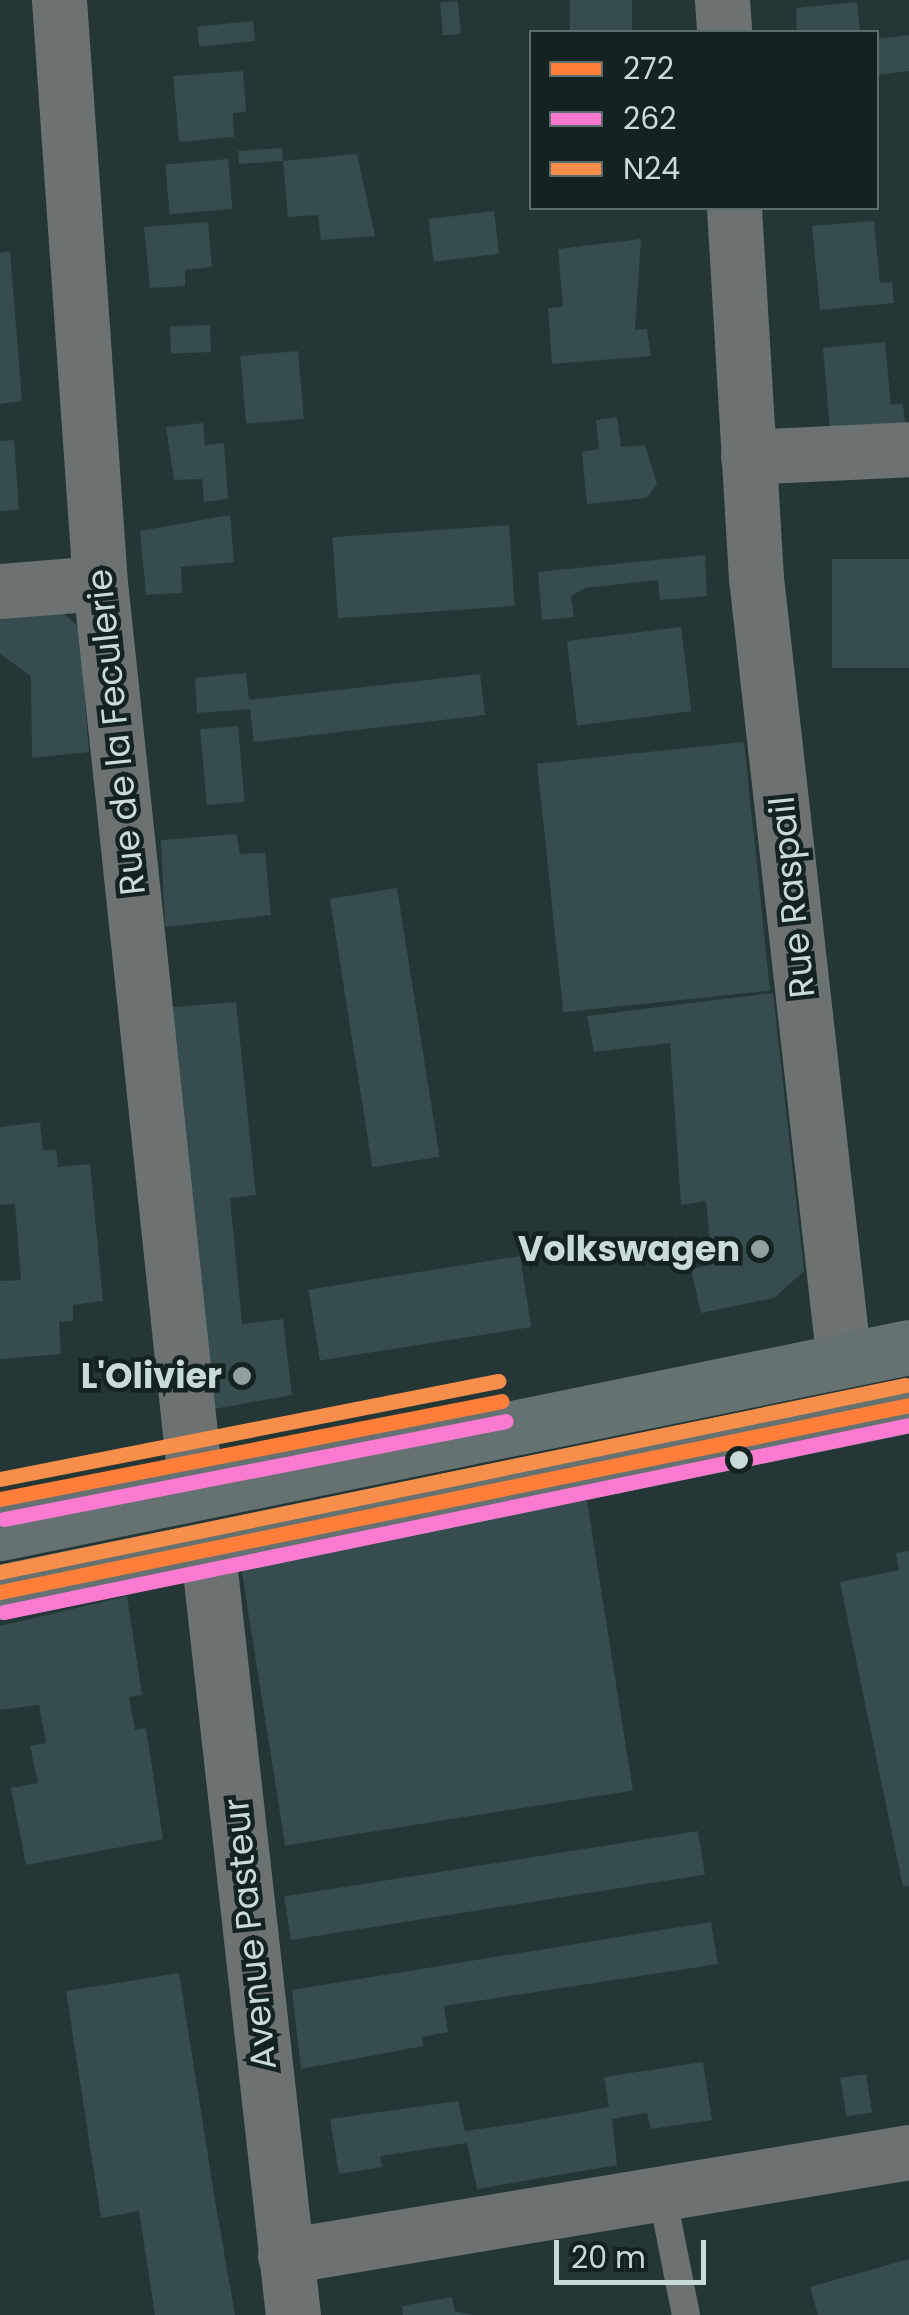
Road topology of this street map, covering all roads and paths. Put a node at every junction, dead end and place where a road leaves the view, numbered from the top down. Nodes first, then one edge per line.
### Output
1 (60, 0) edge
2 (722, 0) edge
3 (724, 30) edge
4 (734, 210) edge
5 (909, 450) edge
6 (766, 456) junction
7 (100, 584) junction
8 (0, 591) edge
9 (909, 1322) edge
10 (841, 1336) junction
11 (909, 1348) edge
12 (909, 1386) edge
13 (909, 1405) edge
14 (193, 1462) junction
15 (0, 1499) edge
16 (0, 1533) edge
17 (208, 1553) junction
18 (0, 1561) edge
19 (0, 1592) edge
20 (909, 2152) edge
21 (662, 2194) junction
22 (285, 2256) junction
23 (292, 2315) edge
24 (686, 2315) edge

1 - 7 street, Rue de la Feculerie
2 - 3 street
4 - 6 street, Rue Raspail
5 - 6 street
6 - 10 street, Rue Raspail
7 - 8 street
7 - 14 street, Rue de la Feculerie
9 - 10 main road
10 - 14 main road
11 - 16 main road
12 - 18 main road
13 - 17 main road
14 - 15 main road
17 - 19 main road
17 - 22 street, Avenue Pasteur
20 - 21 street
21 - 22 street
21 - 24 lane
22 - 23 street, Avenue Pasteur

